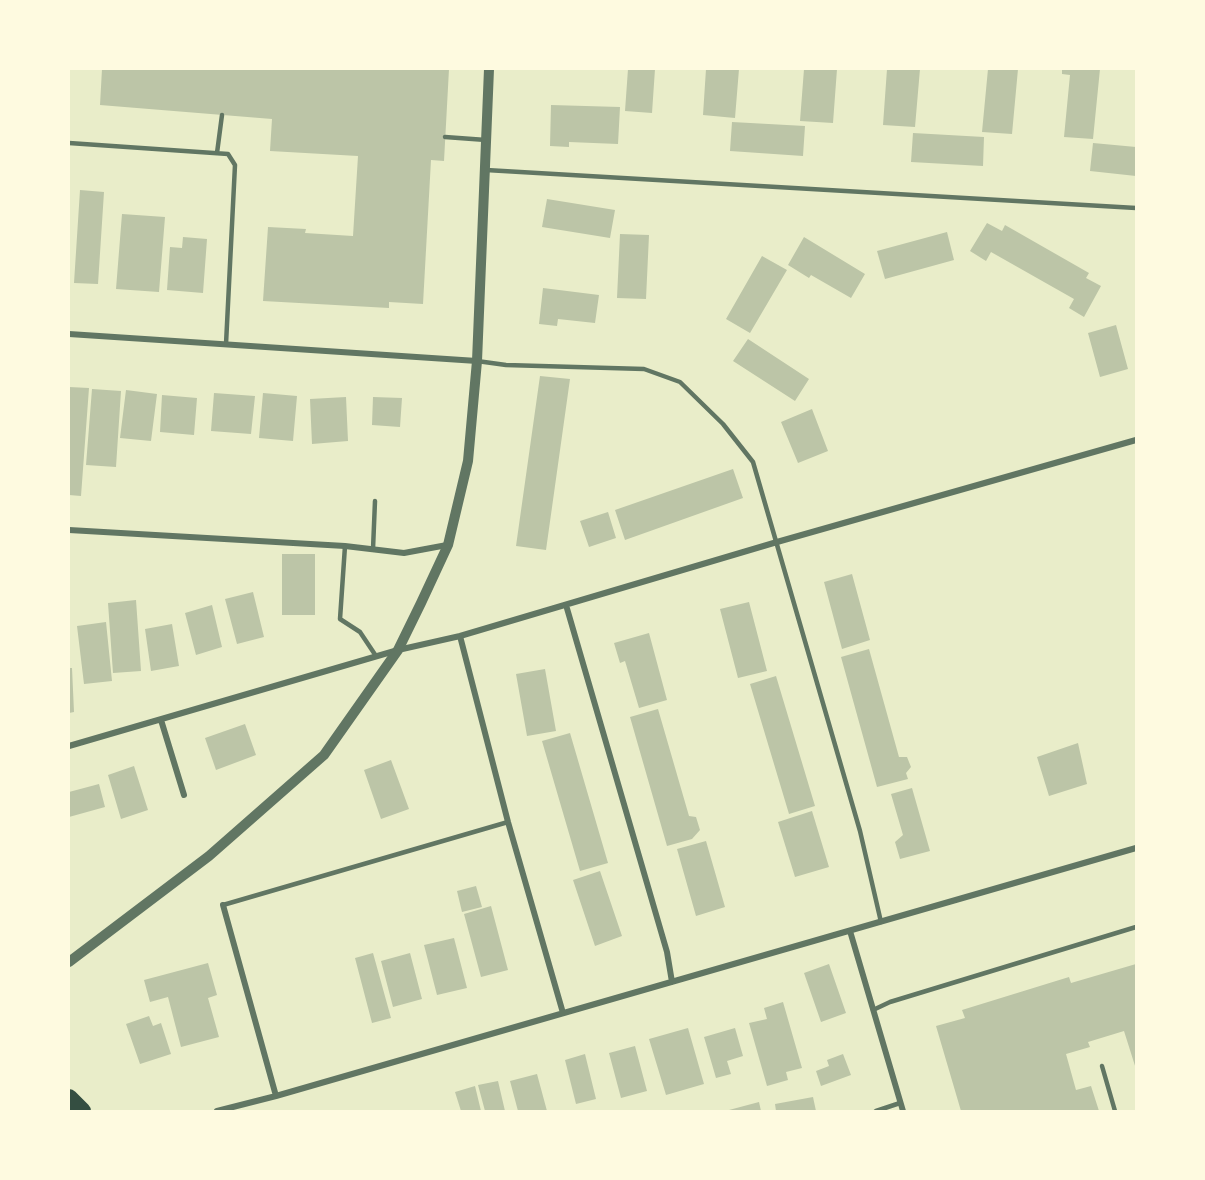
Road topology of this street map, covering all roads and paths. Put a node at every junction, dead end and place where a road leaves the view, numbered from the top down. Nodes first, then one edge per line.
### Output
1 (489, 69) edge
2 (222, 115) dead end
3 (445, 137) dead end
4 (486, 140) junction
5 (69, 143) edge
6 (217, 153) junction
7 (485, 170) junction
8 (1136, 208) edge
9 (69, 334) edge
10 (226, 344) junction
11 (477, 361) junction
12 (1136, 440) edge
13 (375, 501) dead end
14 (69, 530) edge
15 (777, 542) junction
16 (448, 545) junction
17 (345, 546) junction
18 (373, 549) junction
19 (566, 605) junction
20 (460, 636) junction
21 (398, 650) junction
22 (376, 656) junction
23 (161, 720) junction
24 (69, 746) edge
25 (184, 795) dead end
26 (508, 822) junction
27 (1136, 848) edge
28 (223, 905) joint
29 (881, 921) junction
30 (1136, 927) edge
31 (850, 931) junction
32 (69, 962) edge
33 (672, 982) junction
34 (873, 1010) junction
35 (562, 1013) junction
36 (1102, 1066) dead end
37 (276, 1096) junction
38 (69, 1098) edge
39 (900, 1103) junction
40 (82, 1111) edge
41 (217, 1111) edge
42 (876, 1111) edge
43 (903, 1111) edge
44 (1115, 1111) edge

1 - 4 street
2 - 6 lane
3 - 4 lane
4 - 7 street
5 - 6 lane
6 - 10 lane
7 - 8 lane
7 - 11 street
9 - 10 street
10 - 11 street
11 - 15 lane
11 - 16 street
12 - 15 street
13 - 18 lane
14 - 17 street
15 - 19 street
15 - 29 lane
16 - 18 street
16 - 21 street
17 - 18 street
17 - 22 lane
19 - 20 street
19 - 33 street
20 - 21 street
20 - 26 street
21 - 22 street
21 - 32 street
22 - 23 street
23 - 24 street
23 - 25 street
26 - 28 lane
26 - 35 street
27 - 29 street
28 - 37 street
29 - 31 street
30 - 34 lane
31 - 33 street
31 - 34 street
33 - 35 street
34 - 39 street
35 - 37 street
36 - 44 lane
37 - 41 street
38 - 40 highway
39 - 42 lane
39 - 43 street

